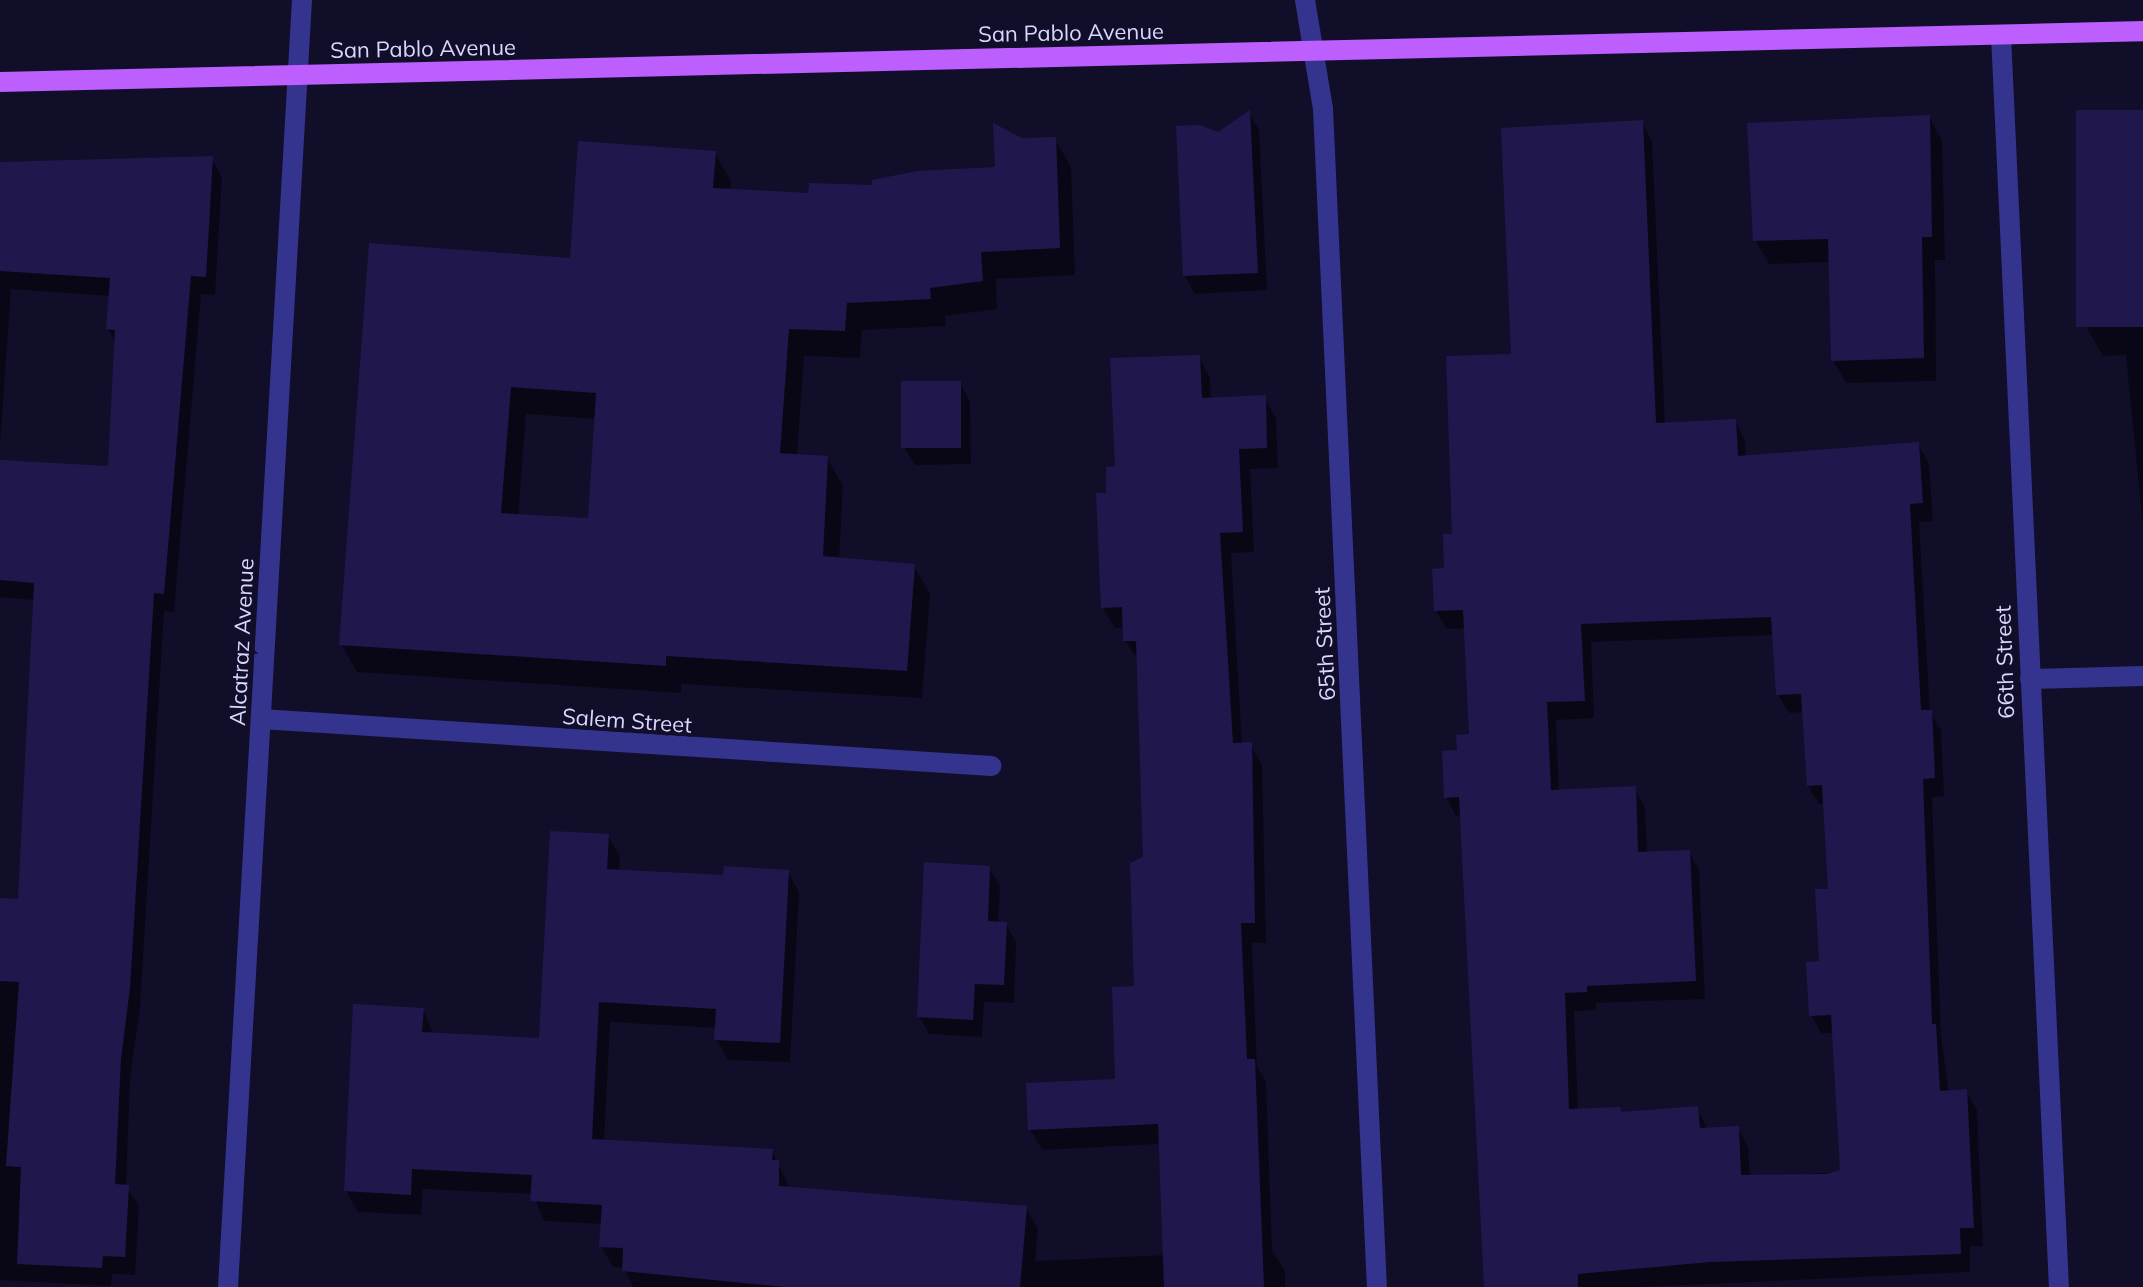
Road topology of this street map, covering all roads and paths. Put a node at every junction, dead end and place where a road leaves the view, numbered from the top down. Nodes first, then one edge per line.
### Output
1 (302, 0) edge
2 (1305, 0) edge
3 (2143, 31) edge
4 (2001, 35) junction
5 (1313, 52) junction
6 (298, 75) junction
7 (0, 82) edge
8 (2143, 676) edge
9 (2030, 679) junction
10 (261, 719) junction
11 (991, 766) dead end
12 (228, 1287) edge
13 (1377, 1287) edge
14 (2059, 1287) edge

1 - 6 street, Alcatraz Avenue
2 - 5 street, 65th Street
3 - 4 main road, San Pablo Avenue
4 - 5 main road, San Pablo Avenue
4 - 9 street, 66th Street
5 - 6 main road, San Pablo Avenue
5 - 13 street, 65th Street
6 - 7 main road, San Pablo Avenue
6 - 10 street, Alcatraz Avenue
8 - 9 street
9 - 14 street, 66th Street
10 - 11 street, Salem Street
10 - 12 street, Alcatraz Avenue

